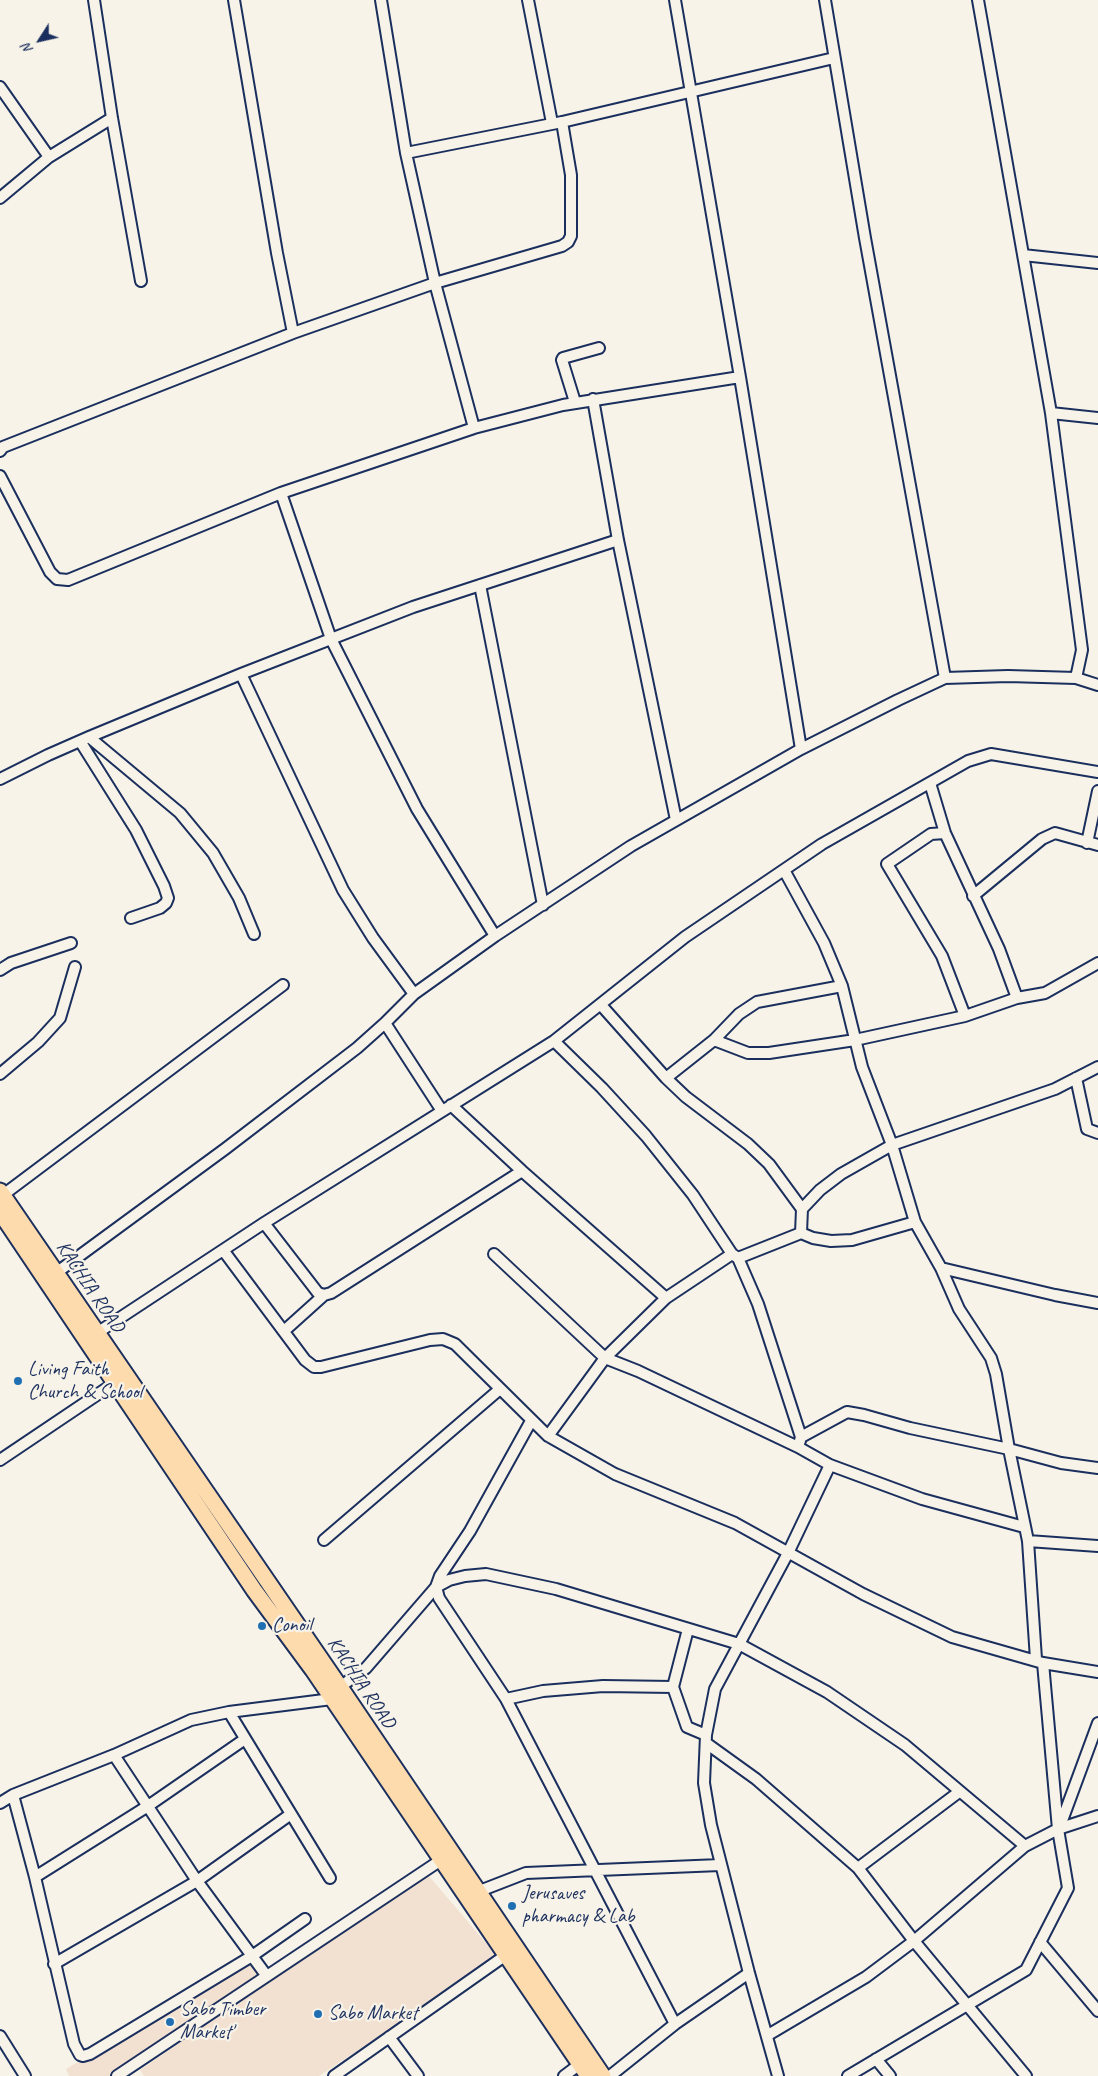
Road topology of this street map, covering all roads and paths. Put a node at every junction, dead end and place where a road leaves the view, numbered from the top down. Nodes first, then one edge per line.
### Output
1 (94, 0) edge
2 (234, 0) edge
3 (381, 0) edge
4 (528, 0) edge
5 (675, 0) edge
6 (825, 0) edge
7 (978, 0) edge
8 (834, 58) junction
9 (0, 87) edge
10 (691, 91) junction
11 (112, 118) junction
12 (557, 123) junction
13 (406, 154) junction
14 (49, 157) junction
15 (0, 198) edge
16 (1023, 255) junction
17 (1098, 263) edge
18 (141, 281) dead end
19 (435, 283) junction
20 (293, 333) junction
21 (598, 348) dead end
22 (740, 377) junction
23 (593, 399) junction
24 (575, 402) junction
25 (1051, 413) junction
26 (1098, 418) edge
27 (474, 428) junction
28 (0, 451) edge
29 (0, 476) edge
30 (282, 493) junction
31 (618, 540) junction
32 (480, 585) junction
33 (331, 639) junction
34 (241, 674) junction
35 (945, 678) junction
36 (1076, 678) junction
37 (1098, 685) edge
38 (84, 739) junction
39 (801, 749) junction
40 (1098, 772) edge
41 (0, 780) edge
42 (930, 783) junction
43 (1098, 791) edge
44 (676, 820) junction
45 (945, 833) junction
46 (1087, 843) junction
47 (1098, 845) edge
48 (784, 870) junction
49 (973, 896) junction
50 (543, 906) junction
51 (131, 918) dead end
52 (254, 934) dead end
53 (495, 936) junction
54 (72, 943) dead end
55 (1098, 963) edge
56 (75, 967) dead end
57 (0, 970) edge
58 (283, 985) dead end
59 (842, 986) junction
60 (414, 994) junction
61 (1017, 998) junction
62 (601, 1005) junction
63 (965, 1016) junction
64 (385, 1023) junction
65 (714, 1040) junction
66 (855, 1040) junction
67 (554, 1041) junction
68 (1098, 1067) edge
69 (0, 1074) edge
70 (666, 1078) junction
71 (1076, 1078) junction
72 (446, 1108) junction
73 (1098, 1133) edge
74 (892, 1144) junction
75 (522, 1171) junction
76 (2, 1193) edge
77 (802, 1209) junction
78 (0, 1212) edge
79 (915, 1222) junction
80 (264, 1223) junction
81 (801, 1234) junction
82 (224, 1250) junction
83 (494, 1254) dead end
84 (735, 1256) junction
85 (941, 1268) junction
86 (56, 1273) junction
87 (324, 1295) junction
88 (666, 1298) junction
89 (1098, 1303) edge
90 (284, 1331) junction
91 (97, 1333) junction
92 (604, 1358) junction
93 (116, 1382) junction
94 (500, 1389) junction
95 (531, 1421) junction
96 (548, 1436) junction
97 (799, 1442) junction
98 (1009, 1449) junction
99 (0, 1460) edge
100 (830, 1465) junction
101 (1098, 1468) edge
102 (1024, 1527) junction
103 (324, 1540) dead end
104 (1028, 1541) junction
105 (1098, 1546) edge
106 (788, 1554) junction
107 (436, 1587) junction
108 (688, 1629) junction
109 (739, 1644) junction
110 (1040, 1661) junction
111 (318, 1666) junction
112 (1098, 1672) edge
113 (673, 1687) junction
114 (336, 1693) junction
115 (506, 1699) junction
116 (229, 1712) junction
117 (1098, 1723) edge
118 (245, 1739) junction
119 (706, 1739) junction
120 (114, 1755) junction
121 (959, 1792) junction
122 (14, 1795) junction
123 (0, 1803) edge
124 (148, 1806) junction
125 (291, 1814) junction
126 (1098, 1816) edge
127 (1058, 1829) junction
128 (1025, 1846) junction
129 (441, 1860) junction
130 (720, 1865) junction
131 (858, 1868) junction
132 (594, 1871) junction
133 (35, 1877) junction
134 (330, 1878) dead end
135 (197, 1881) junction
136 (477, 1892) junction
137 (305, 1919) dead end
138 (914, 1941) junction
139 (1040, 1942) junction
140 (506, 1955) junction
141 (252, 1956) junction
142 (54, 1964) junction
143 (748, 1973) junction
144 (266, 1975) junction
145 (966, 2004) junction
146 (1098, 2011) edge
147 (674, 2024) junction
148 (768, 2035) junction
149 (0, 2036) edge
150 (389, 2037) junction
151 (876, 2059) junction
152 (584, 2070) edge
153 (25, 2076) edge
154 (117, 2076) edge
155 (334, 2076) edge
156 (418, 2076) edge
157 (564, 2076) edge
158 (603, 2076) edge
159 (610, 2076) edge
160 (778, 2076) edge
161 (848, 2076) edge
162 (890, 2076) edge
163 (1026, 2076) edge

1 - 11 street
2 - 20 street
3 - 13 street
4 - 12 street
5 - 10 street
6 - 8 street
7 - 16 street
8 - 10 street
8 - 35 street
9 - 14 street
10 - 12 street
10 - 22 street
11 - 14 street
11 - 18 street
12 - 13 street
12 - 19 street
13 - 19 street
14 - 15 street
16 - 17 street
16 - 25 street
19 - 20 street
19 - 27 street
20 - 28 street
21 - 24 street
22 - 23 street
22 - 39 street
23 - 24 street
23 - 31 street
24 - 27 street
25 - 26 street
25 - 36 street
27 - 30 street
29 - 30 street
30 - 33 street
31 - 32 street
31 - 44 street
32 - 33 street
32 - 50 street
33 - 34 street
33 - 53 street
34 - 38 street
34 - 60 street
35 - 36 street
35 - 39 street
36 - 37 street
38 - 41 street
38 - 51 street
38 - 52 street
39 - 44 street
40 - 42 street
42 - 45 street
42 - 48 street
43 - 46 street
44 - 50 street
45 - 49 street
45 - 63 street
46 - 47 street
46 - 49 street
48 - 59 street
48 - 62 street
49 - 61 street
50 - 53 street
53 - 60 street
54 - 57 street
55 - 61 street
56 - 69 street
58 - 76 street
59 - 65 street
59 - 66 street
60 - 64 street
61 - 63 street
62 - 67 street
62 - 70 street
63 - 66 street
64 - 72 street
64 - 86 street
65 - 66 street
65 - 70 street
66 - 74 street
67 - 72 street
67 - 84 street
68 - 71 street
70 - 77 street
71 - 73 street
71 - 74 street
72 - 75 street
72 - 80 street
74 - 77 street
74 - 79 street
75 - 87 street
75 - 88 street
76 - 86 highway, KACHIA ROAD
77 - 81 street
78 - 93 highway, KACHIA ROAD
79 - 81 street
79 - 85 street
80 - 82 street
80 - 87 street
81 - 84 street
82 - 90 street
82 - 91 street
83 - 92 street
84 - 88 street
84 - 97 street
85 - 89 street
85 - 98 street
86 - 91 highway, KACHIA ROAD
87 - 90 street
88 - 92 street
90 - 94 street
91 - 111 highway, KACHIA ROAD
92 - 96 street
92 - 97 street
93 - 99 street
93 - 111 highway, KACHIA ROAD
94 - 95 street
94 - 103 street
95 - 96 street
95 - 107 street
96 - 106 street
97 - 98 street
97 - 100 street
98 - 101 street
98 - 102 street
100 - 102 street
100 - 106 street
102 - 104 street
104 - 105 street
104 - 110 street
106 - 109 street
106 - 110 street
107 - 108 street
107 - 114 street
107 - 115 street
108 - 109 street
108 - 113 street
109 - 119 street
109 - 121 street
110 - 112 street
110 - 127 street
111 - 114 highway, KACHIA ROAD
113 - 115 street
113 - 119 street
114 - 116 street
114 - 129 highway, KACHIA ROAD
114 - 136 highway, KACHIA ROAD
115 - 132 street
116 - 118 street
116 - 120 street
117 - 127 street
118 - 124 street
118 - 125 street
119 - 130 street
119 - 131 street
120 - 122 street
120 - 124 street
121 - 128 street
121 - 131 street
122 - 123 street
122 - 133 street
124 - 133 street
124 - 135 street
125 - 134 street
125 - 135 street
126 - 127 street
127 - 128 street
127 - 139 street
128 - 138 street
129 - 140 highway, KACHIA ROAD
129 - 144 street
130 - 132 street
130 - 143 street
131 - 138 street
132 - 136 street
132 - 147 street
133 - 142 street
135 - 141 street
135 - 142 street
136 - 158 highway, KACHIA ROAD
137 - 141 street
138 - 145 street
138 - 148 street
139 - 145 street
139 - 146 street
140 - 150 street
140 - 152 highway, KACHIA ROAD
141 - 142 street
141 - 144 street
143 - 147 street
143 - 148 street
144 - 154 street
145 - 151 street
145 - 163 street
147 - 159 street
148 - 160 street
149 - 153 street
150 - 155 street
150 - 156 street
151 - 161 street
151 - 162 street
152 - 157 street

